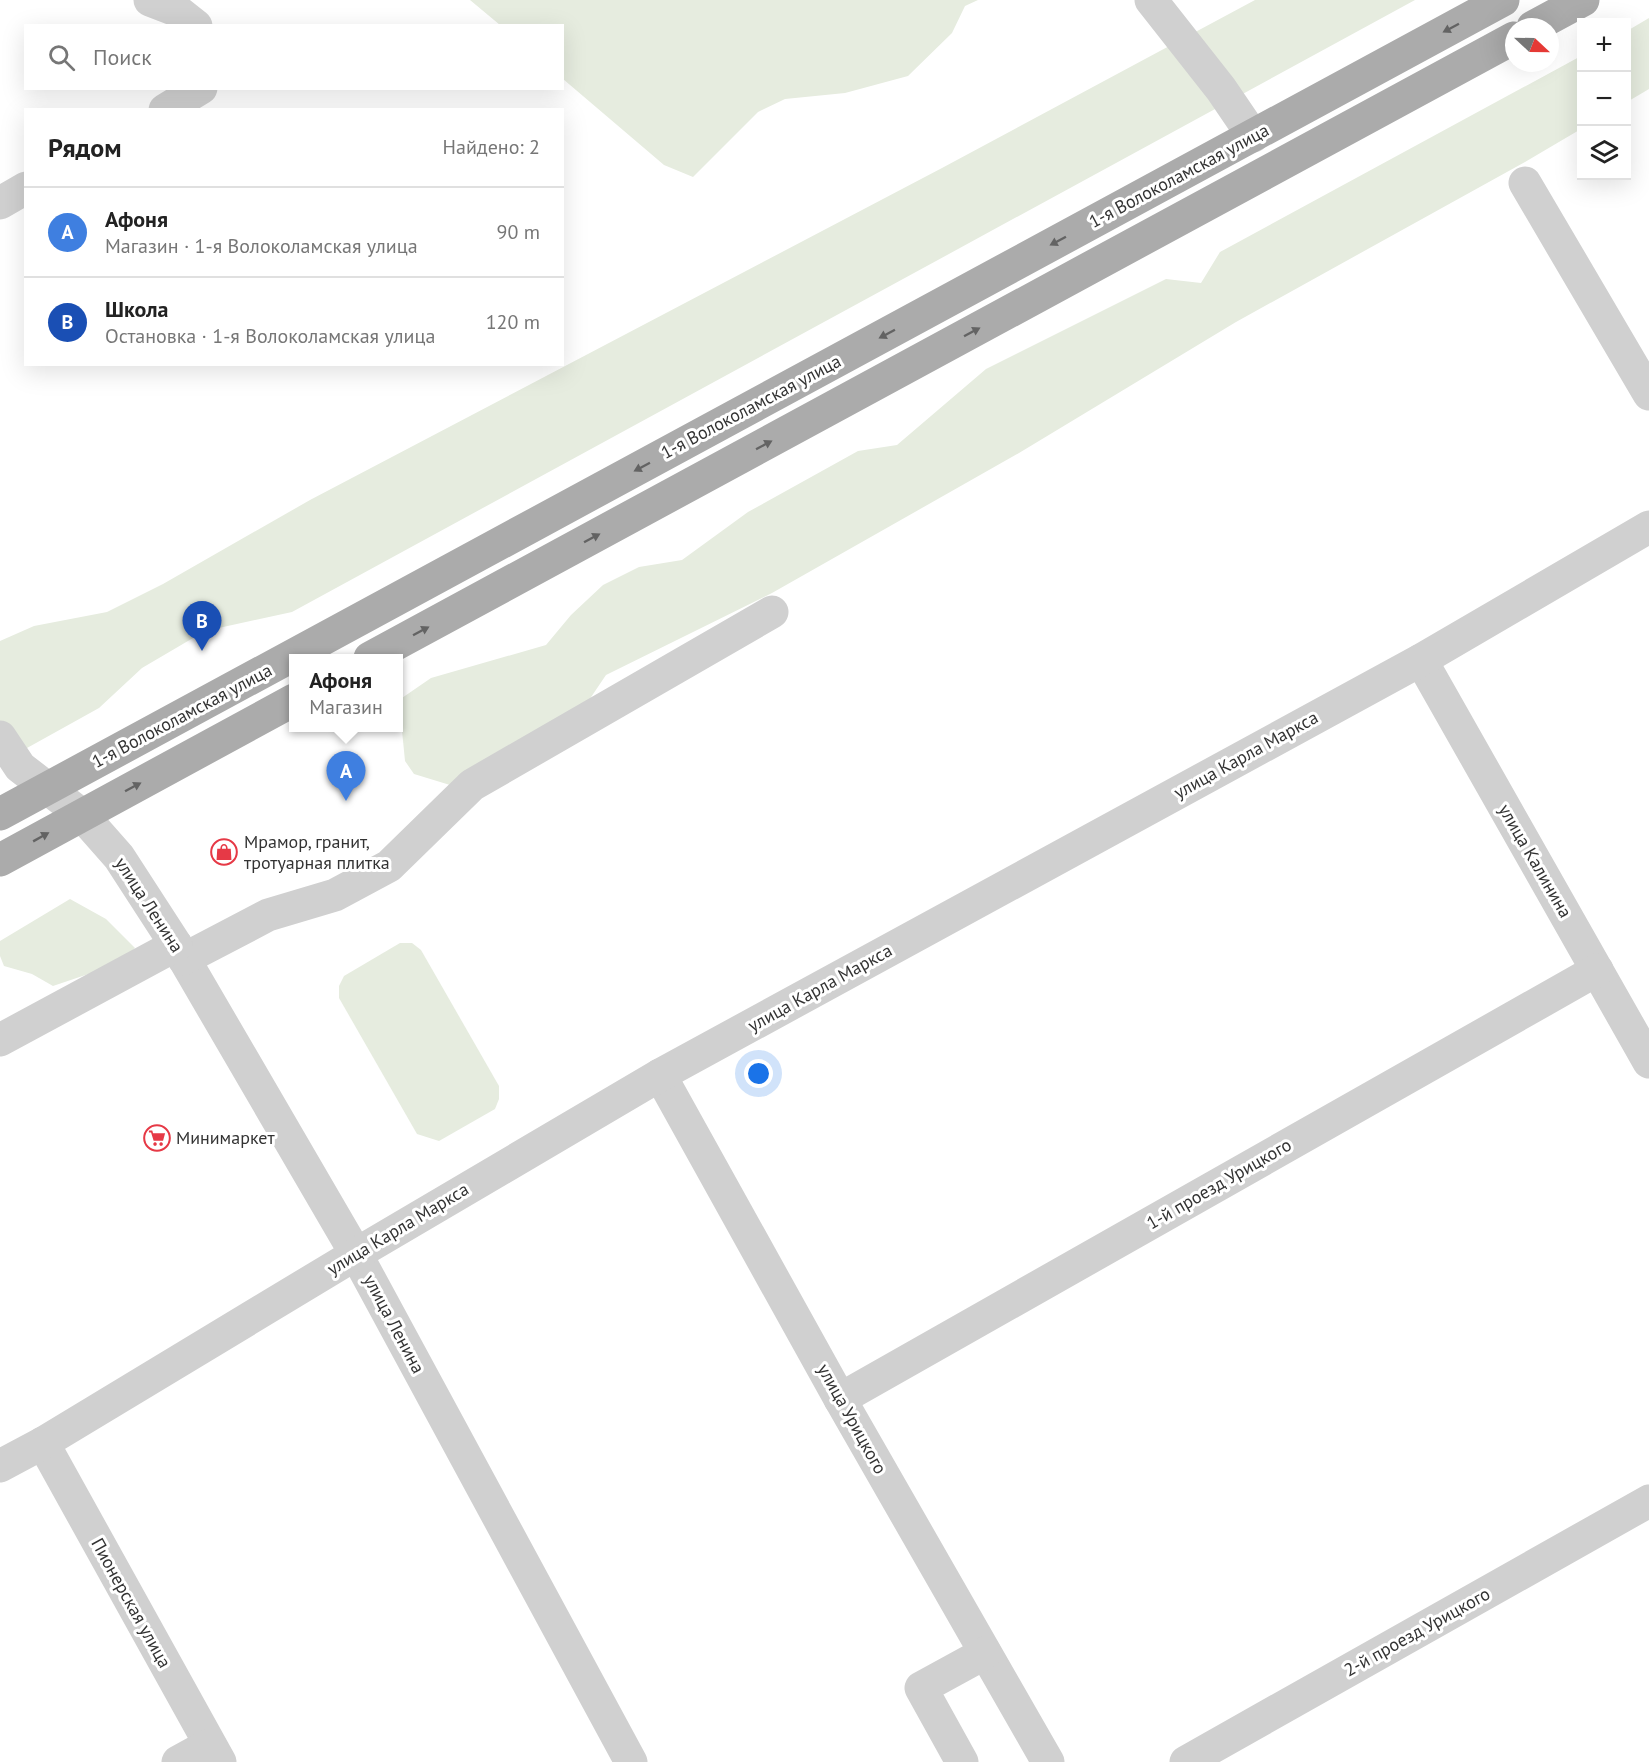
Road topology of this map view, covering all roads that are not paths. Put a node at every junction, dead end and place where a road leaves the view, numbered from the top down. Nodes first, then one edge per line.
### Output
1 (150, 0) edge
2 (1151, 0) edge
3 (1503, 0) edge
4 (1583, 0) edge
5 (1550, 18) edge
6 (194, 24) edge
7 (1505, 43) edge
8 (198, 90) edge
9 (168, 108) edge
10 (1253, 136) junction
11 (1525, 183) dead end
12 (24, 189) edge
13 (0, 203) edge
14 (1649, 394) edge
15 (1649, 527) edge
16 (772, 612) dead end
17 (296, 654) edge
18 (377, 654) edge
19 (289, 658) edge
20 (1421, 660) junction
21 (289, 703) edge
22 (0, 737) edge
23 (47, 789) junction
24 (0, 814) edge
25 (81, 815) junction
26 (0, 860) edge
27 (180, 952) junction
28 (1597, 970) junction
29 (0, 1040) edge
30 (1649, 1062) edge
31 (660, 1075) junction
32 (356, 1254) junction
33 (840, 1399) junction
34 (43, 1443) junction
35 (0, 1466) edge
36 (1649, 1501) edge
37 (985, 1653) junction
38 (214, 1754) edge
39 (178, 1762) edge
40 (631, 1762) edge
41 (962, 1762) edge
42 (1048, 1762) edge
43 (1185, 1762) edge

1 - 6 street
2 - 10 street
3 -> 10 main road, 1-я Волоколамская улица
4 - 5 main road
18 -> 7 main road, 1-я Волоколамская улица
8 - 9 street
10 -> 17 main road, 1-я Волоколамская улица
11 - 14 street
12 - 13 street
15 - 20 street, улица Карла Маркса
16 - 27 street
19 -> 23 main road, 1-я Волоколамская улица
20 - 28 street, улица Калинина
20 - 31 street, улица Карла Маркса
25 -> 21 main road
22 - 23 street, улица Ленина
23 - 24 main road, 1-я Волоколамская улица
23 - 25 street, улица Ленина
26 -> 25 main road
25 - 27 street, улица Ленина
27 - 29 street
27 - 32 street, улица Ленина
28 - 30 street, улица Калинина
28 - 33 street, 1-й проезд Урицкого
31 - 32 street, улица Карла Маркса
31 - 33 street, улица Урицкого
32 - 34 street, улица Карла Маркса
32 - 40 street, улица Ленина
33 - 37 street, улица Урицкого
34 - 35 street, улица Карла Маркса
34 - 38 street, Пионерская улица
36 - 43 street, 2-й проезд Урицкого
37 - 41 street
37 - 42 street, улица Урицкого
38 - 39 street

